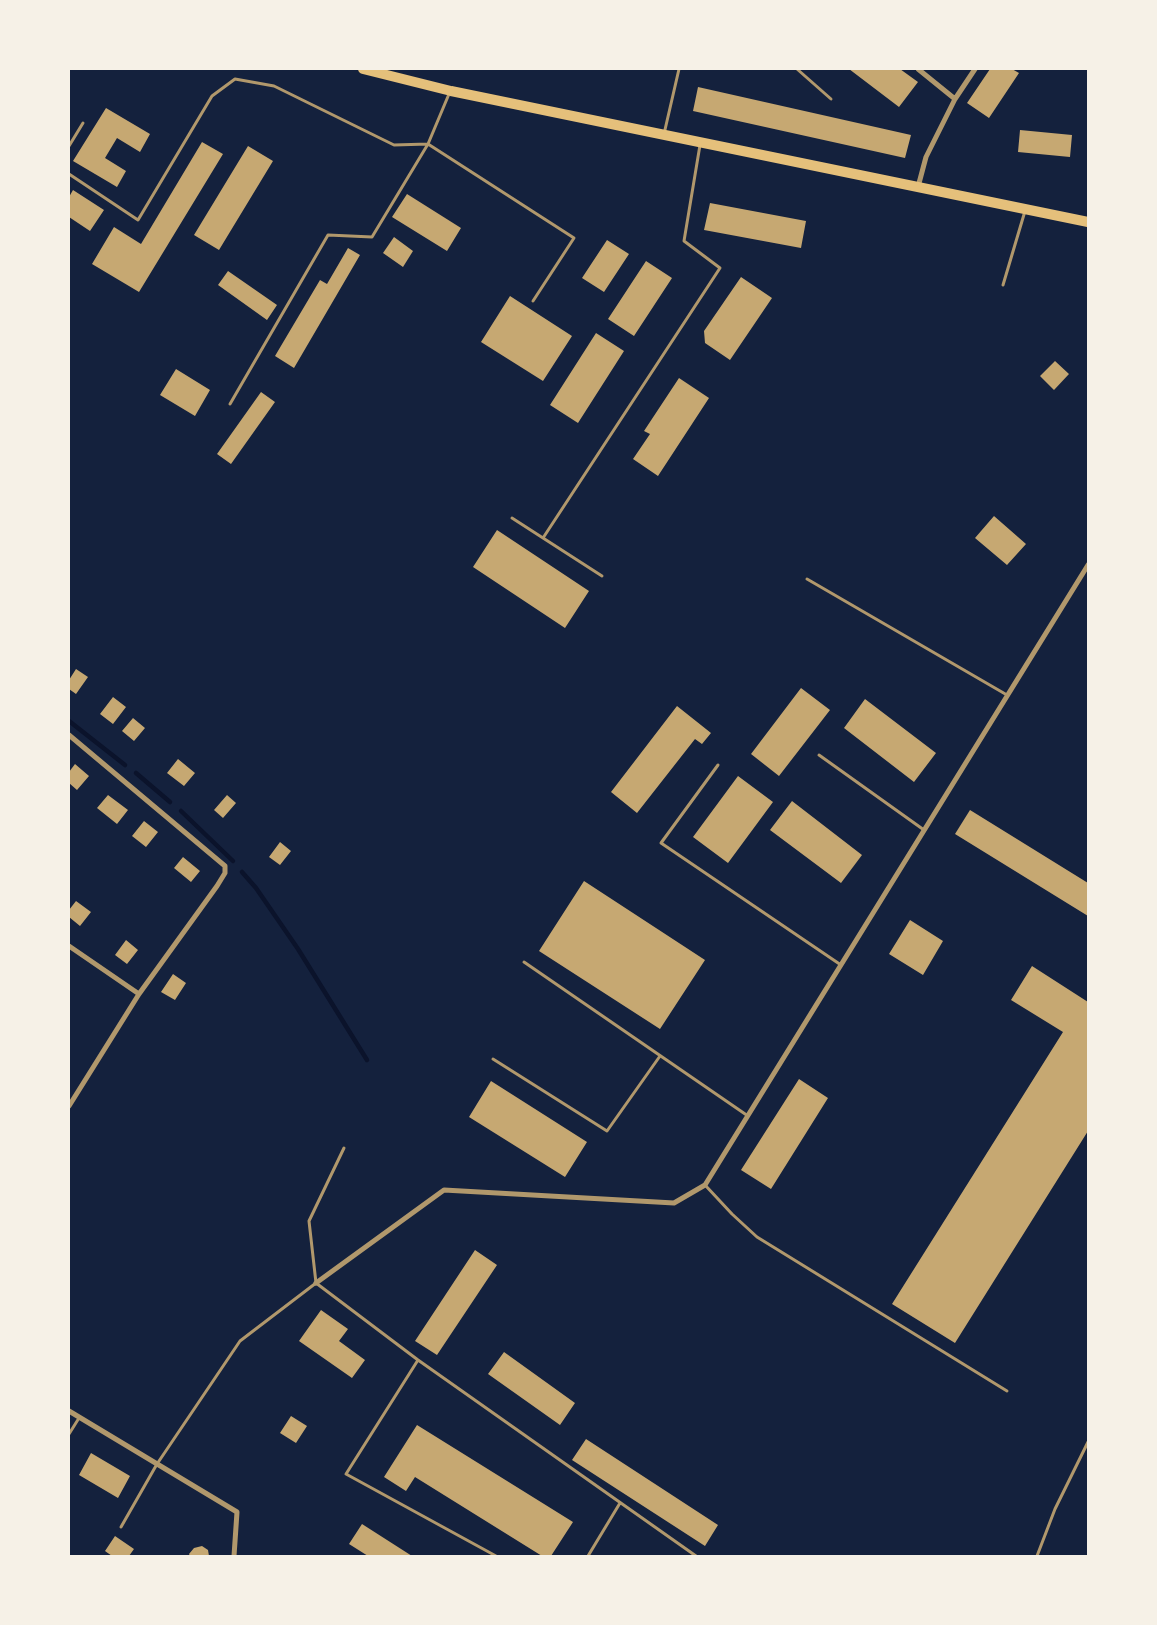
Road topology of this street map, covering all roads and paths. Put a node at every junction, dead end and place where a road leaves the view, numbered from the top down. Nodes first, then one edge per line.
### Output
1 (363, 69) edge
2 (679, 69) edge
3 (797, 69) edge
4 (918, 69) edge
5 (975, 69) edge
6 (450, 91) junction
7 (831, 99) dead end
8 (955, 99) junction
9 (83, 123) dead end
10 (664, 134) junction
11 (701, 142) junction
12 (428, 144) junction
13 (69, 146) edge
14 (69, 174) edge
15 (918, 186) junction
16 (1025, 209) junction
17 (1088, 222) edge
18 (1003, 285) dead end
19 (533, 300) dead end
20 (230, 404) dead end
21 (512, 518) dead end
22 (542, 538) junction
23 (1088, 566) edge
24 (602, 576) dead end
25 (807, 579) dead end
26 (1008, 696) junction
27 (69, 735) edge
28 (819, 755) dead end
29 (718, 765) dead end
30 (924, 830) junction
31 (69, 946) edge
32 (524, 962) dead end
33 (841, 965) junction
34 (139, 994) junction
35 (660, 1056) junction
36 (494, 1058) dead end
37 (69, 1106) edge
38 (748, 1116) junction
39 (344, 1148) dead end
40 (705, 1185) junction
41 (316, 1283) junction
42 (418, 1360) junction
43 (1007, 1391) dead end
44 (69, 1411) edge
45 (79, 1417) junction
46 (69, 1434) edge
47 (1088, 1442) edge
48 (157, 1464) junction
49 (620, 1503) junction
50 (121, 1527) dead end
51 (234, 1556) edge
52 (496, 1556) edge
53 (588, 1556) edge
54 (696, 1556) edge
55 (1037, 1556) edge

1 - 6 main road
2 - 10 lane
3 - 7 lane
4 - 8 street
5 - 8 street
6 - 10 main road
6 - 12 lane
8 - 15 street
9 - 13 lane
10 - 11 main road
11 - 15 main road
11 - 22 lane
12 - 14 lane
12 - 19 lane
12 - 20 lane
15 - 16 main road
16 - 17 main road
16 - 18 lane
21 - 22 lane
22 - 24 lane
23 - 26 street
25 - 26 lane
26 - 30 street
27 - 34 street
28 - 30 lane
29 - 33 lane
30 - 33 street
31 - 34 street
32 - 35 lane
33 - 38 street
34 - 37 street
35 - 36 lane
35 - 38 lane
38 - 40 street
39 - 41 lane
40 - 41 street
40 - 43 lane
41 - 42 lane
41 - 48 lane
42 - 49 lane
42 - 52 lane
44 - 45 street
45 - 46 lane
45 - 48 street
47 - 55 lane
48 - 50 lane
48 - 51 street
49 - 53 lane
49 - 54 lane

